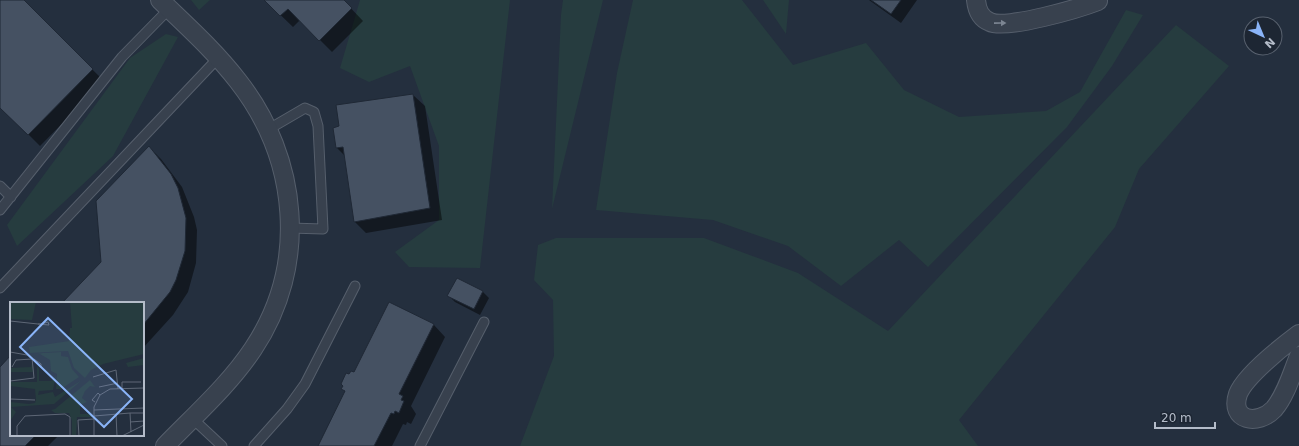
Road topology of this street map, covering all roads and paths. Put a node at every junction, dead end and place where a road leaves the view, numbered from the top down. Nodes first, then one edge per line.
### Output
1 (976, 0) edge
2 (1098, 0) edge
3 (165, 4) edge
4 (219, 57) junction
5 (269, 129) junction
6 (0, 186) edge
7 (11, 197) junction
8 (0, 210) edge
9 (290, 228) junction
10 (355, 286) dead end
11 (0, 288) edge
12 (484, 322) dead end
13 (1299, 334) edge
14 (1299, 356) edge
15 (192, 418) junction
16 (165, 446) edge
17 (222, 446) edge
18 (254, 446) edge
19 (420, 446) edge

1 -> 2 street
3 - 4 street
3 - 7 lane
4 - 5 street
4 - 11 lane
5 - 9 street
5 - 9 lane
6 - 7 lane
7 - 8 lane
9 - 15 street
10 - 18 lane
12 - 19 lane
13 - 14 street
15 - 16 street
15 - 17 lane

